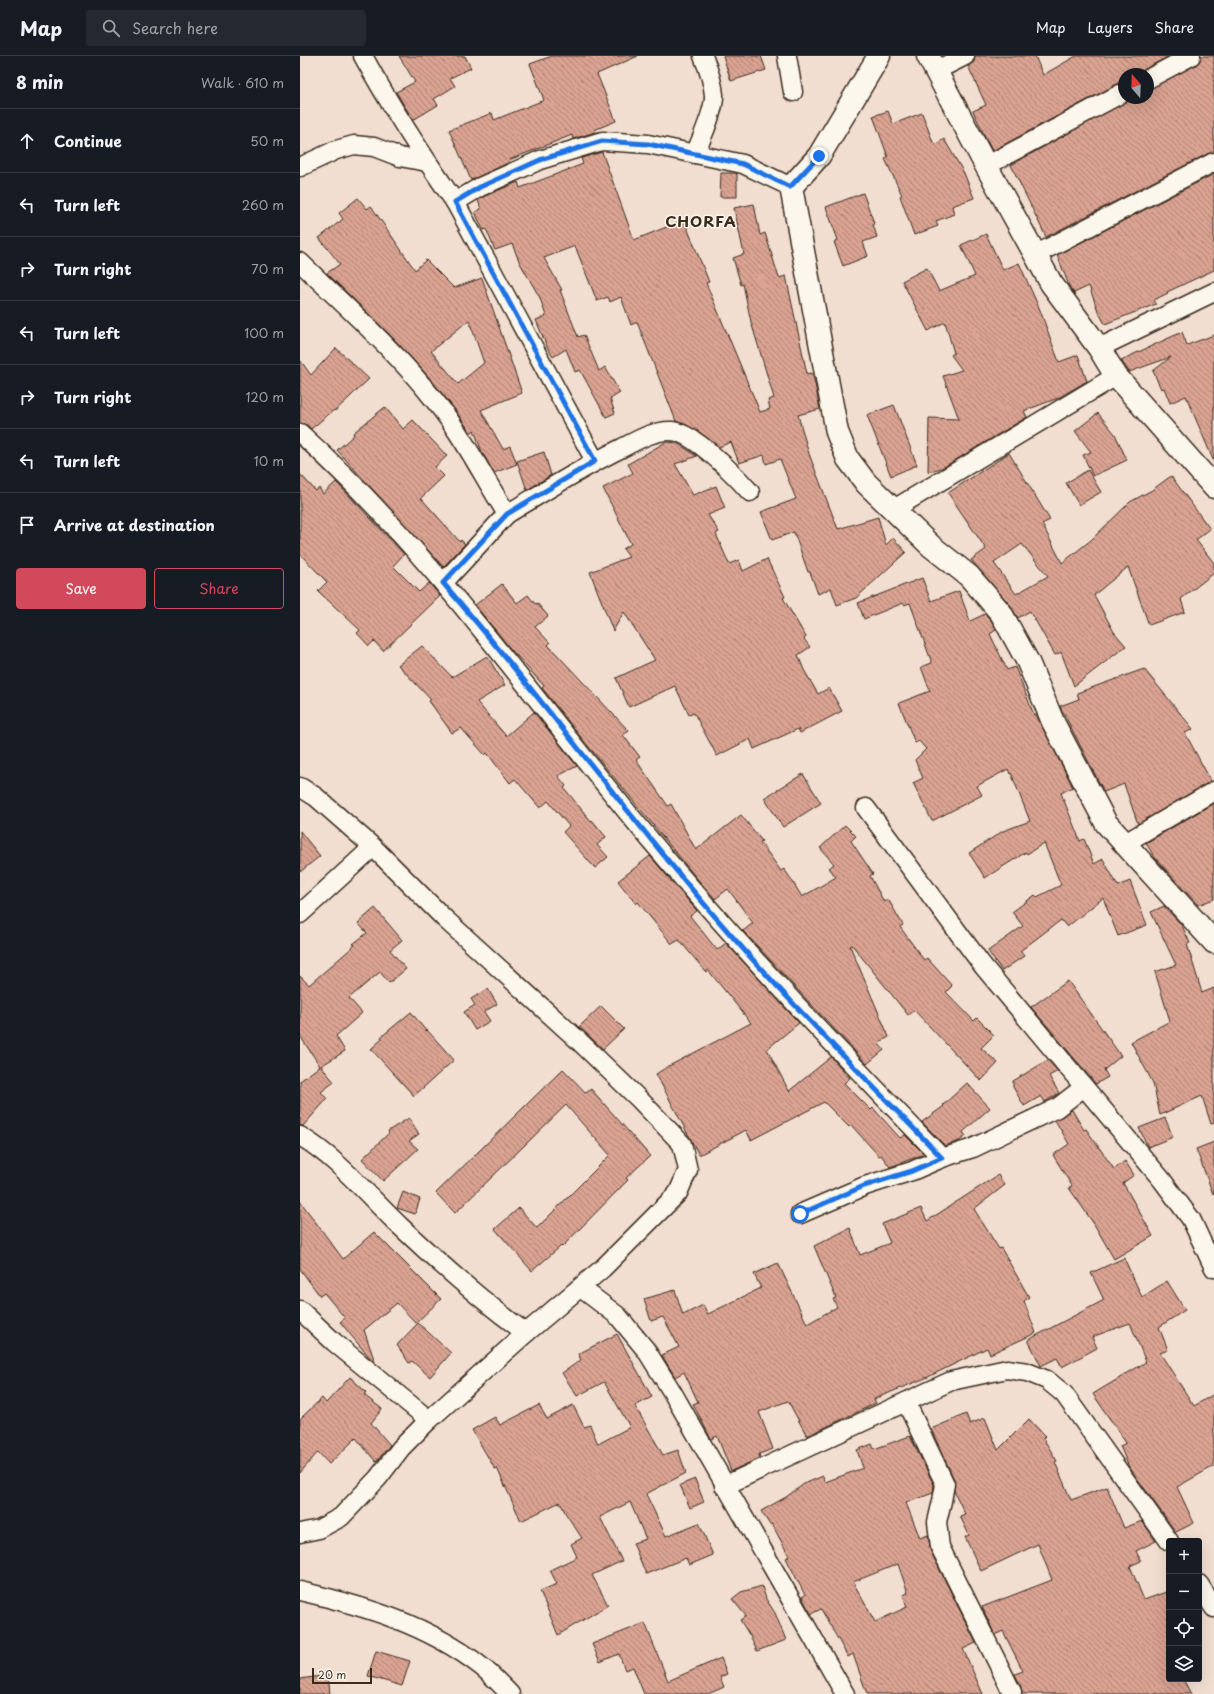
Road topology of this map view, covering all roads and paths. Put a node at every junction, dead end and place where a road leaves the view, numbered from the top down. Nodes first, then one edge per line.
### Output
1 (363, 56) edge
2 (703, 56) edge
3 (787, 56) edge
4 (879, 56) edge
5 (964, 56) edge
6 (1191, 56) edge
7 (932, 63) edge
8 (1154, 76) edge
9 (793, 92) dead end
10 (1118, 95) edge
11 (695, 154) junction
12 (427, 162) junction
13 (1214, 162) edge
14 (986, 166) junction
15 (300, 167) edge
16 (790, 187) junction
17 (455, 202) junction
18 (1035, 255) junction
19 (300, 262) edge
20 (1214, 292) edge
21 (1099, 348) junction
22 (1116, 376) junction
23 (300, 433) edge
24 (595, 461) junction
25 (1214, 487) edge
26 (750, 492) dead end
27 (894, 509) junction
28 (507, 514) junction
29 (443, 583) junction
30 (300, 787) edge
31 (1214, 791) edge
32 (866, 808) dead end
33 (1125, 843) junction
34 (373, 847) junction
35 (300, 914) edge
36 (1214, 942) edge
37 (1084, 1087) junction
38 (300, 1136) edge
39 (942, 1158) junction
40 (800, 1214) dead end
41 (1214, 1268) edge
42 (581, 1288) junction
43 (300, 1310) edge
44 (526, 1334) junction
45 (906, 1402) junction
46 (429, 1420) junction
47 (724, 1486) junction
48 (300, 1533) edge
49 (1167, 1538) edge
50 (1202, 1589) edge
51 (300, 1591) edge
52 (1214, 1608) edge
53 (1012, 1692) dead end
54 (510, 1694) edge
55 (845, 1694) edge

1 - 12 street
2 - 11 street
3 - 9 street
4 - 16 street
5 - 7 street
6 - 8 street
7 - 14 street
10 - 14 street
11 - 16 street
11 - 17 street
12 - 15 street
12 - 17 street
13 - 18 street
14 - 18 street
16 - 27 street
17 - 24 street
18 - 21 street
19 - 28 street
20 - 21 street
21 - 22 street
22 - 25 street
22 - 27 street
23 - 29 street
24 - 26 street
24 - 28 street
27 - 33 street
28 - 29 street
29 - 39 street
30 - 34 street
31 - 33 street
32 - 37 street
33 - 36 street
34 - 35 street
34 - 42 street
37 - 39 street
37 - 41 street
38 - 44 street
39 - 40 street
42 - 44 street
42 - 47 street
43 - 46 street
44 - 46 street
45 - 47 street
45 - 49 street
45 - 53 street
46 - 48 street
47 - 55 street
50 - 52 street
51 - 54 street

